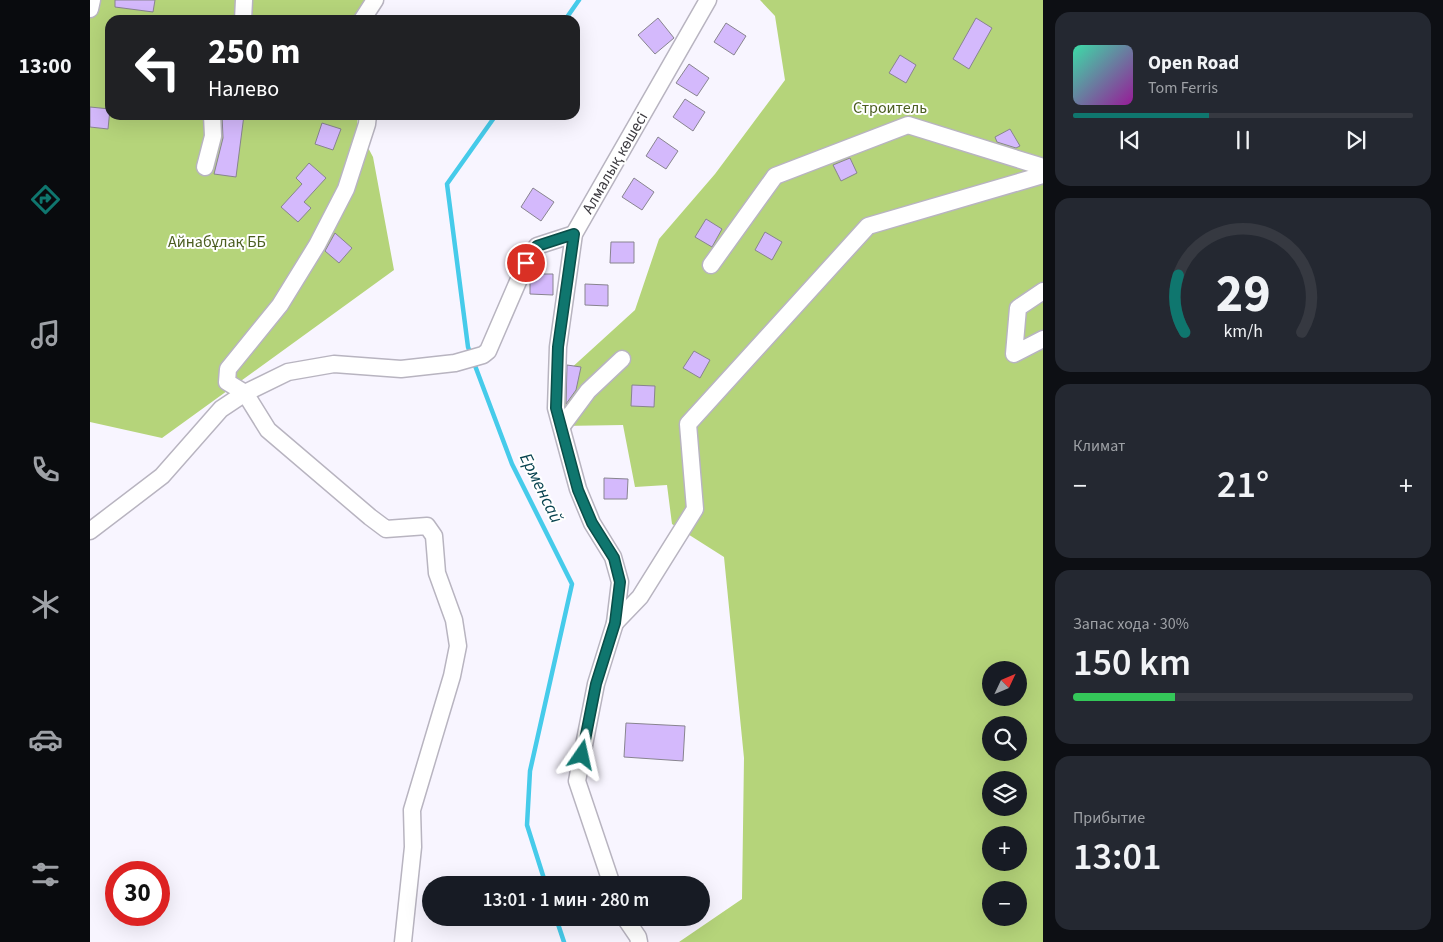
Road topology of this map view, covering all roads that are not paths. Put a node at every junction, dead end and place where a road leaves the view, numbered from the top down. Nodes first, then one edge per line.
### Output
1 (92, 0) edge
2 (244, 0) edge
3 (375, 0) edge
4 (708, 0) edge
5 (90, 9) edge
6 (243, 15) edge
7 (365, 15) edge
8 (212, 120) edge
9 (367, 120) edge
10 (205, 166) dead end
11 (1043, 167) edge
12 (1043, 174) edge
13 (574, 234) junction
14 (711, 265) dead end
15 (1043, 291) edge
16 (1043, 339) edge
17 (622, 359) dead end
18 (245, 392) junction
19 (562, 426) junction
20 (90, 531) edge
21 (615, 623) junction
22 (609, 876) edge
23 (630, 926) edge
24 (403, 942) edge
25 (639, 942) edge

1 - 5 street
2 - 6 street
3 - 7 street
4 - 13 street, Алмалық көшесі
8 - 10 street
9 - 18 street
11 - 14 street
12 - 21 street
13 - 18 street
13 - 19 street, Алмалық көшесі
15 - 16 street
17 - 19 street
18 - 20 street
18 - 24 street
19 - 21 street, Алмалық көшесі
21 - 22 street, Алмалық көшесі
23 - 25 street

